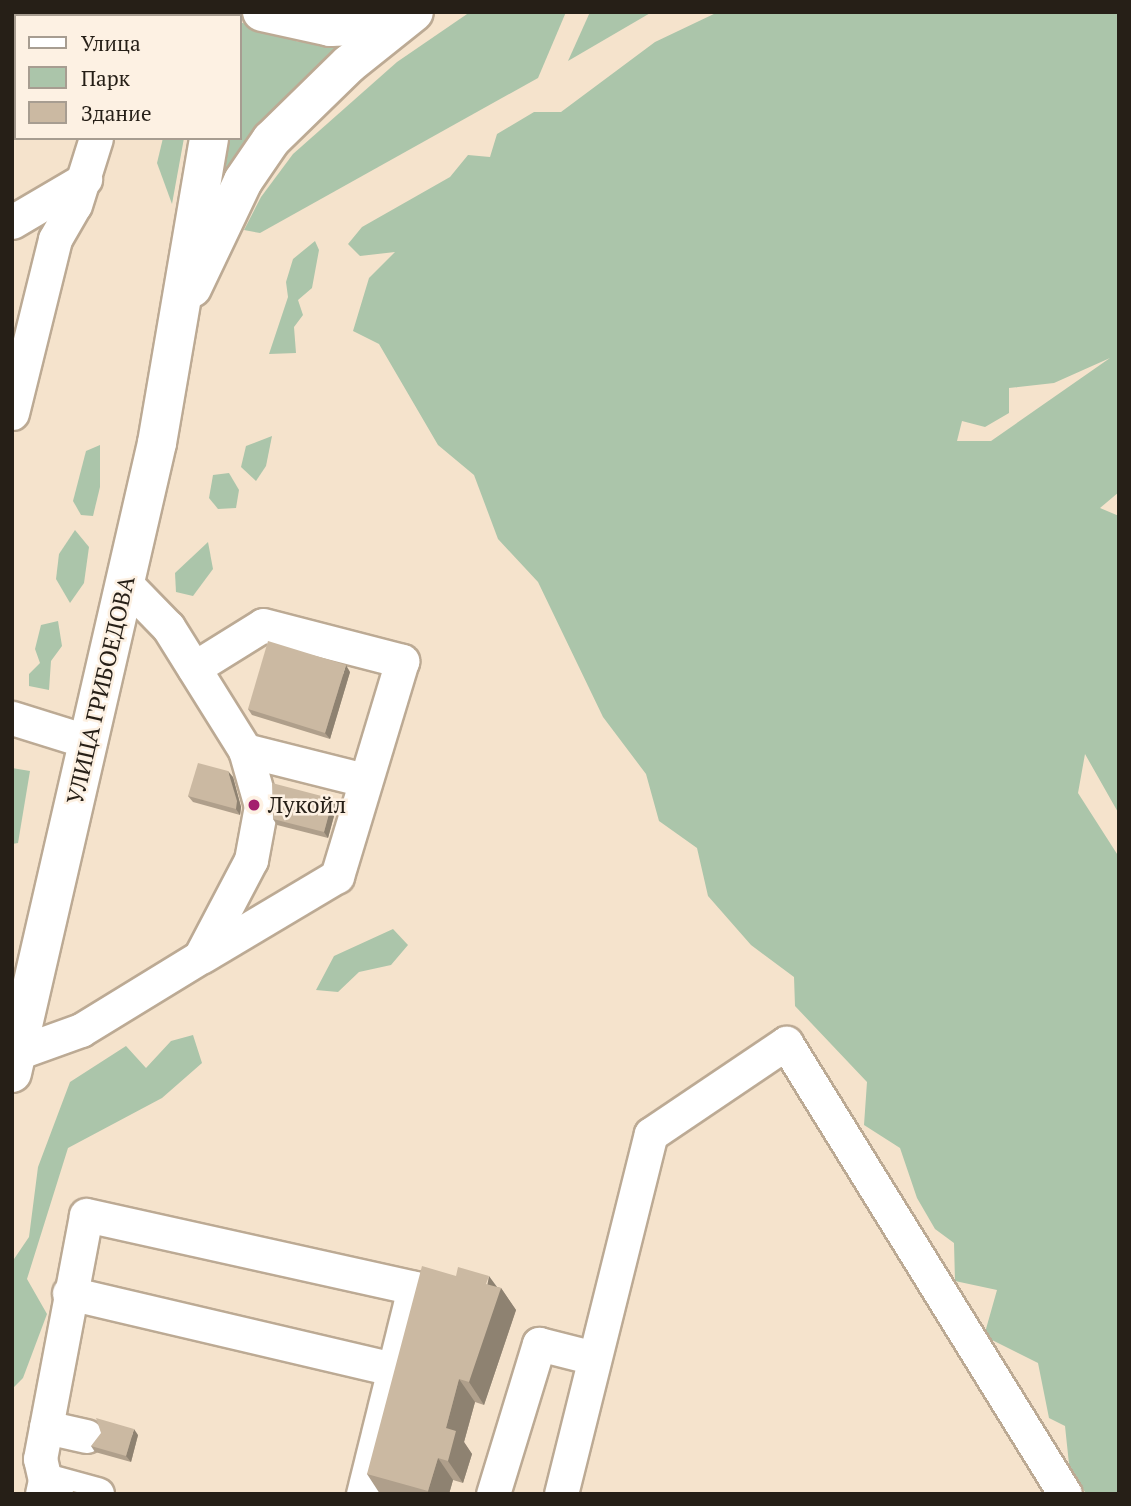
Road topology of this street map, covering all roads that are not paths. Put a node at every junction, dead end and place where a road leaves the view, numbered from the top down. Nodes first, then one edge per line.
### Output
1 (262, 12) edge
2 (398, 12) edge
3 (414, 12) edge
4 (95, 140) edge
5 (209, 140) edge
6 (85, 179) junction
7 (12, 222) edge
8 (183, 306) junction
9 (12, 413) edge
10 (126, 584) junction
11 (194, 668) junction
12 (12, 718) edge
13 (89, 742) junction
14 (246, 750) junction
15 (364, 780) junction
16 (200, 957) junction
17 (15, 1063) edge
18 (69, 1293) junction
19 (594, 1359) junction
20 (392, 1369) junction
21 (46, 1427) junction
22 (86, 1436) dead end
23 (43, 1487) edge
24 (97, 1494) edge
25 (363, 1494) edge
26 (493, 1494) edge
27 (561, 1494) edge
28 (1065, 1494) edge

1 - 2 main road
3 - 8 main road
4 - 6 lane
5 - 8 main road
6 - 7 lane
6 - 9 lane
8 - 10 main road, УЛИЦА ГРИБОЕДОВА
10 - 11 lane
10 - 13 main road, УЛИЦА ГРИБОЕДОВА
11 - 14 lane
11 - 15 lane
12 - 13 lane
13 - 17 main road, УЛИЦА ГРИБОЕДОВА
14 - 15 lane
14 - 16 lane
15 - 16 lane
16 - 17 lane
18 - 20 lane
18 - 20 lane
18 - 21 lane
19 - 26 lane
19 - 27 lane
19 - 28 lane
20 - 25 lane
21 - 22 lane
21 - 23 lane
23 - 24 lane

